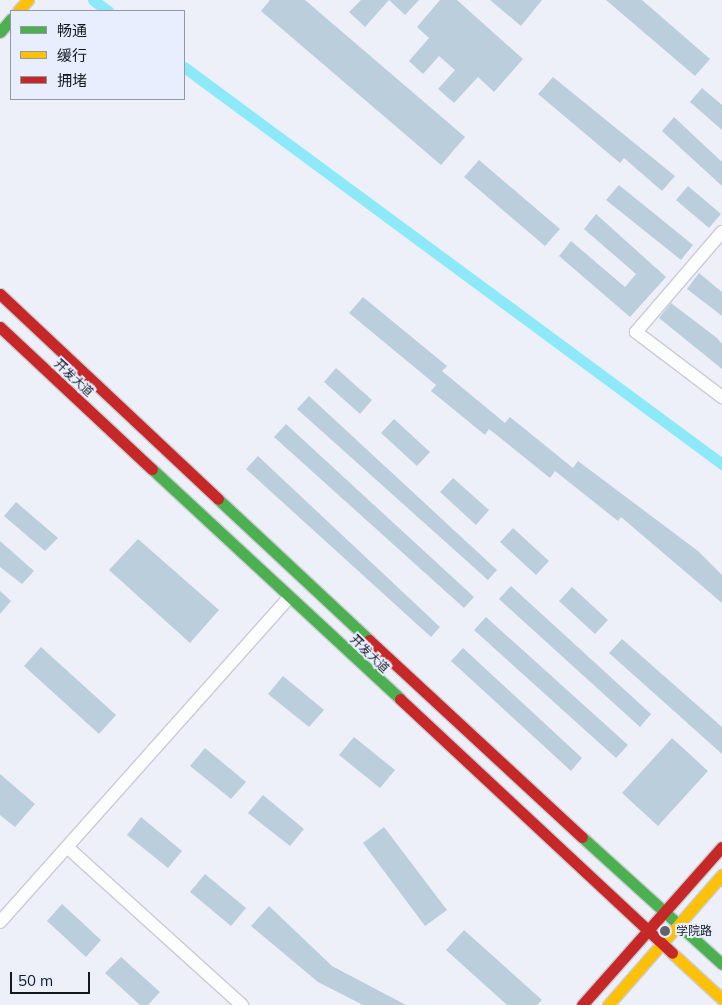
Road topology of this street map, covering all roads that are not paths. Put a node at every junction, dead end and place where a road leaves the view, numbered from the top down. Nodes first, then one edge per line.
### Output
1 (28, 0) edge
2 (19, 10) edge
3 (10, 20) edge
4 (0, 32) edge
5 (722, 232) edge
6 (0, 294) edge
7 (0, 328) edge
8 (722, 397) edge
9 (289, 598) junction
10 (67, 847) junction
11 (722, 847) edge
12 (722, 875) edge
13 (663, 911) junction
14 (0, 922) edge
15 (678, 924) junction
16 (645, 931) junction
17 (660, 945) junction
18 (722, 964) edge
19 (722, 1000) edge
20 (242, 1005) edge
21 (582, 1005) edge
22 (608, 1005) edge

1 - 2 main road
3 - 4 main road
5 - 8 street
6 - 13 main road, 开发大道
7 - 9 main road, 开发大道
9 - 10 street
9 - 16 main road, 开发大道
10 - 14 street
10 - 20 street
11 - 13 main road
12 - 15 main road
13 - 15 main road, 开发大道
13 - 16 main road
15 - 17 main road
15 - 18 main road, 开发大道
16 - 17 main road, 开发大道
16 - 21 main road
17 - 19 main road, 开发大道
17 - 22 main road

